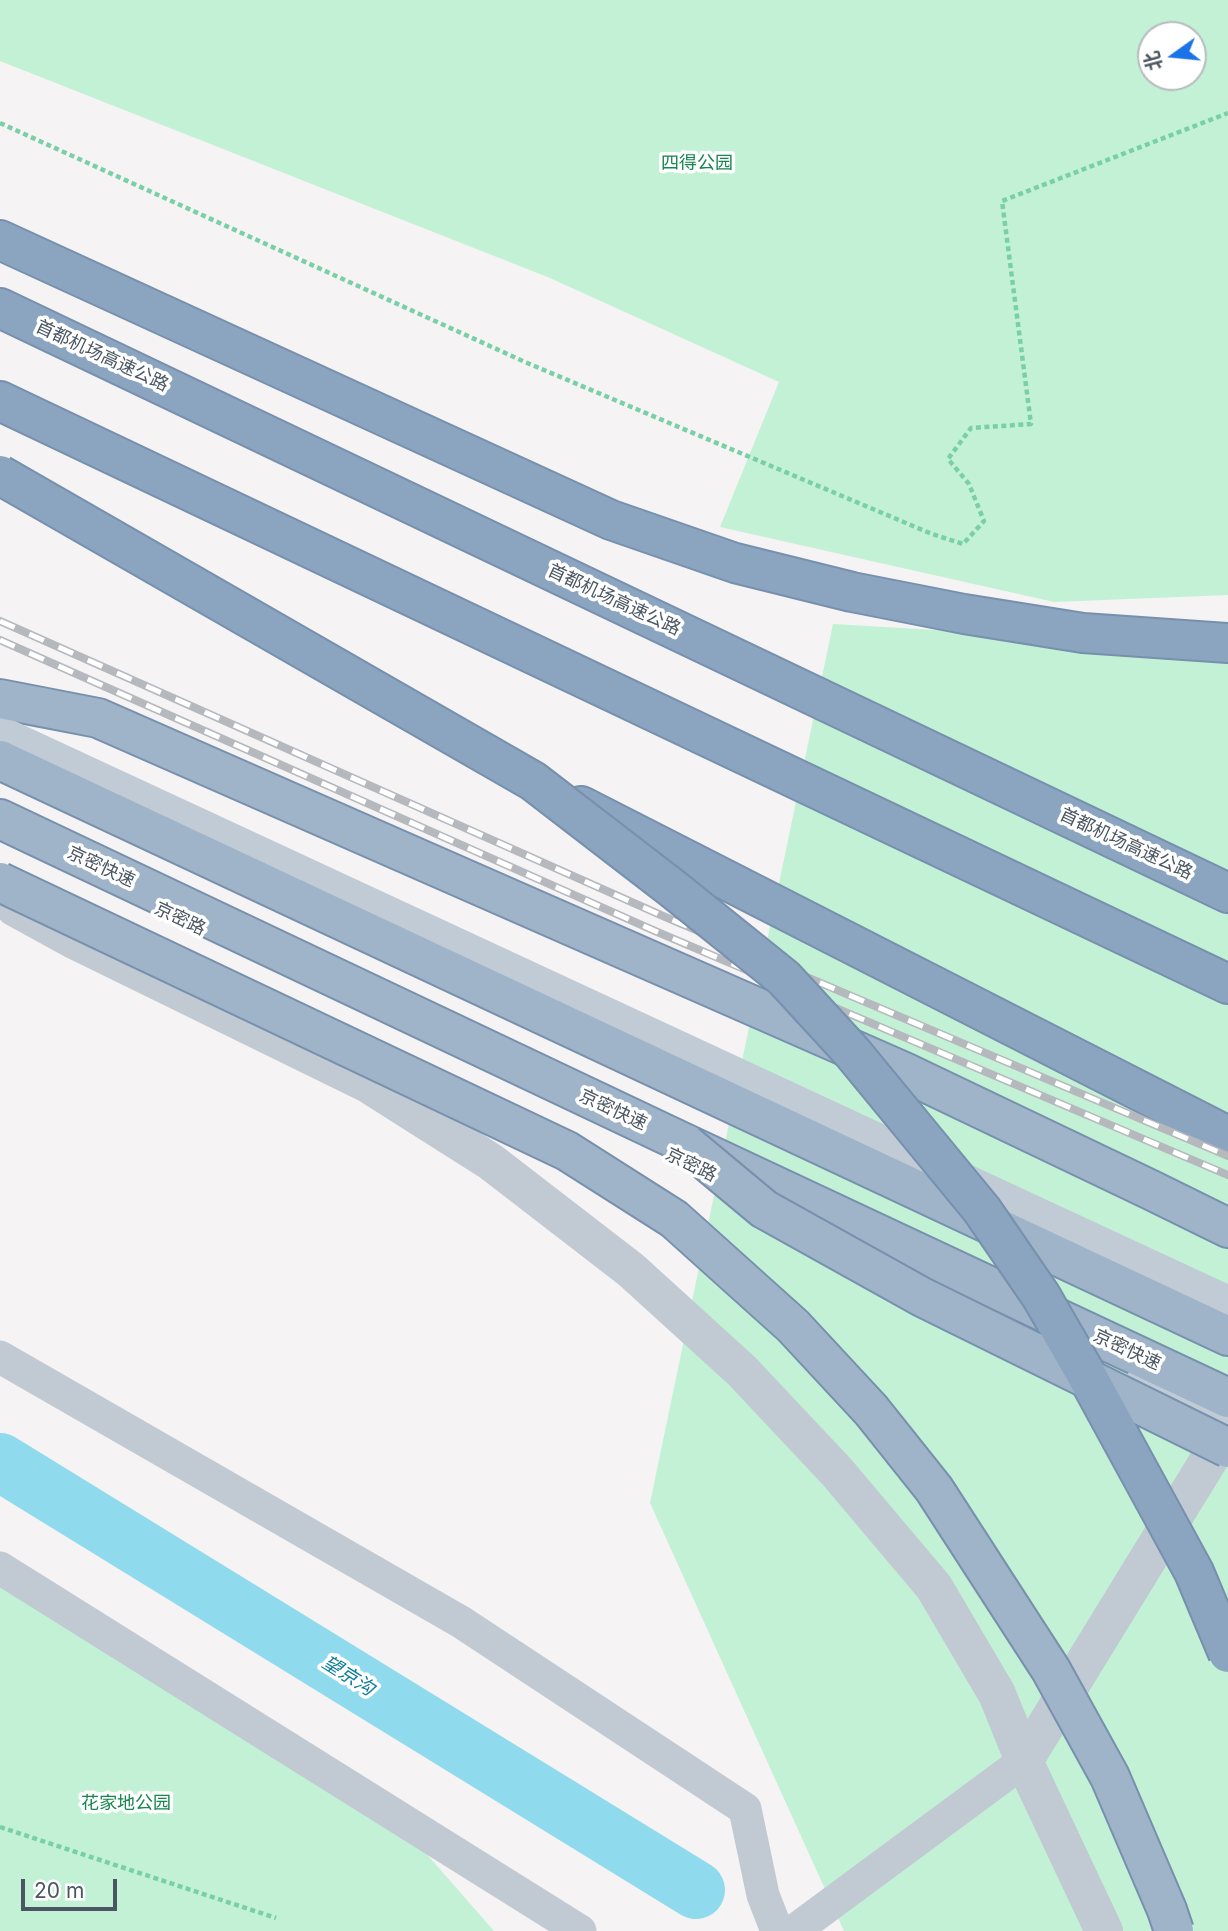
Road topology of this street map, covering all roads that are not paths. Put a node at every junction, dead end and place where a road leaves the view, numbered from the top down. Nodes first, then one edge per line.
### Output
1 (0, 240) edge
2 (0, 308) edge
3 (0, 401) edge
4 (0, 475) edge
5 (1228, 643) edge
6 (0, 675) edge
7 (0, 699) edge
8 (98, 718) junction
9 (0, 735) edge
10 (0, 760) edge
11 (533, 781) junction
12 (0, 819) edge
13 (0, 835) edge
14 (0, 883) edge
15 (1228, 892) edge
16 (0, 899) edge
17 (1228, 984) edge
18 (1228, 1136) edge
19 (686, 1144) junction
20 (1151, 1189) junction
21 (1228, 1222) edge
22 (1228, 1228) edge
23 (1228, 1305) edge
24 (1228, 1336) edge
25 (0, 1357) edge
26 (1228, 1398) edge
27 (1223, 1443) edge
28 (0, 1568) edge
29 (1228, 1653) edge
30 (1024, 1761) junction
31 (580, 1931) edge
32 (777, 1931) edge
33 (794, 1931) edge
34 (1104, 1931) edge
35 (1174, 1931) edge

1 - 5 highway
2 - 15 highway, 首都机场高速公路
3 - 17 highway
4 - 11 highway, bridge
6 - 8 highway
7 - 8 highway
8 - 20 highway
9 - 23 main road
10 - 24 highway, bridge
11 - 18 highway, bridge
11 - 29 highway, bridge
12 - 19 highway, 京密快速
13 - 27 main road, 京密路
14 - 35 highway, bridge
16 - 30 street
19 - 26 highway, 京密快速, bridge
19 - 27 highway, bridge
20 - 21 highway
20 - 22 highway
25 - 32 street
27 - 30 street
28 - 31 street
30 - 33 street
30 - 34 street

